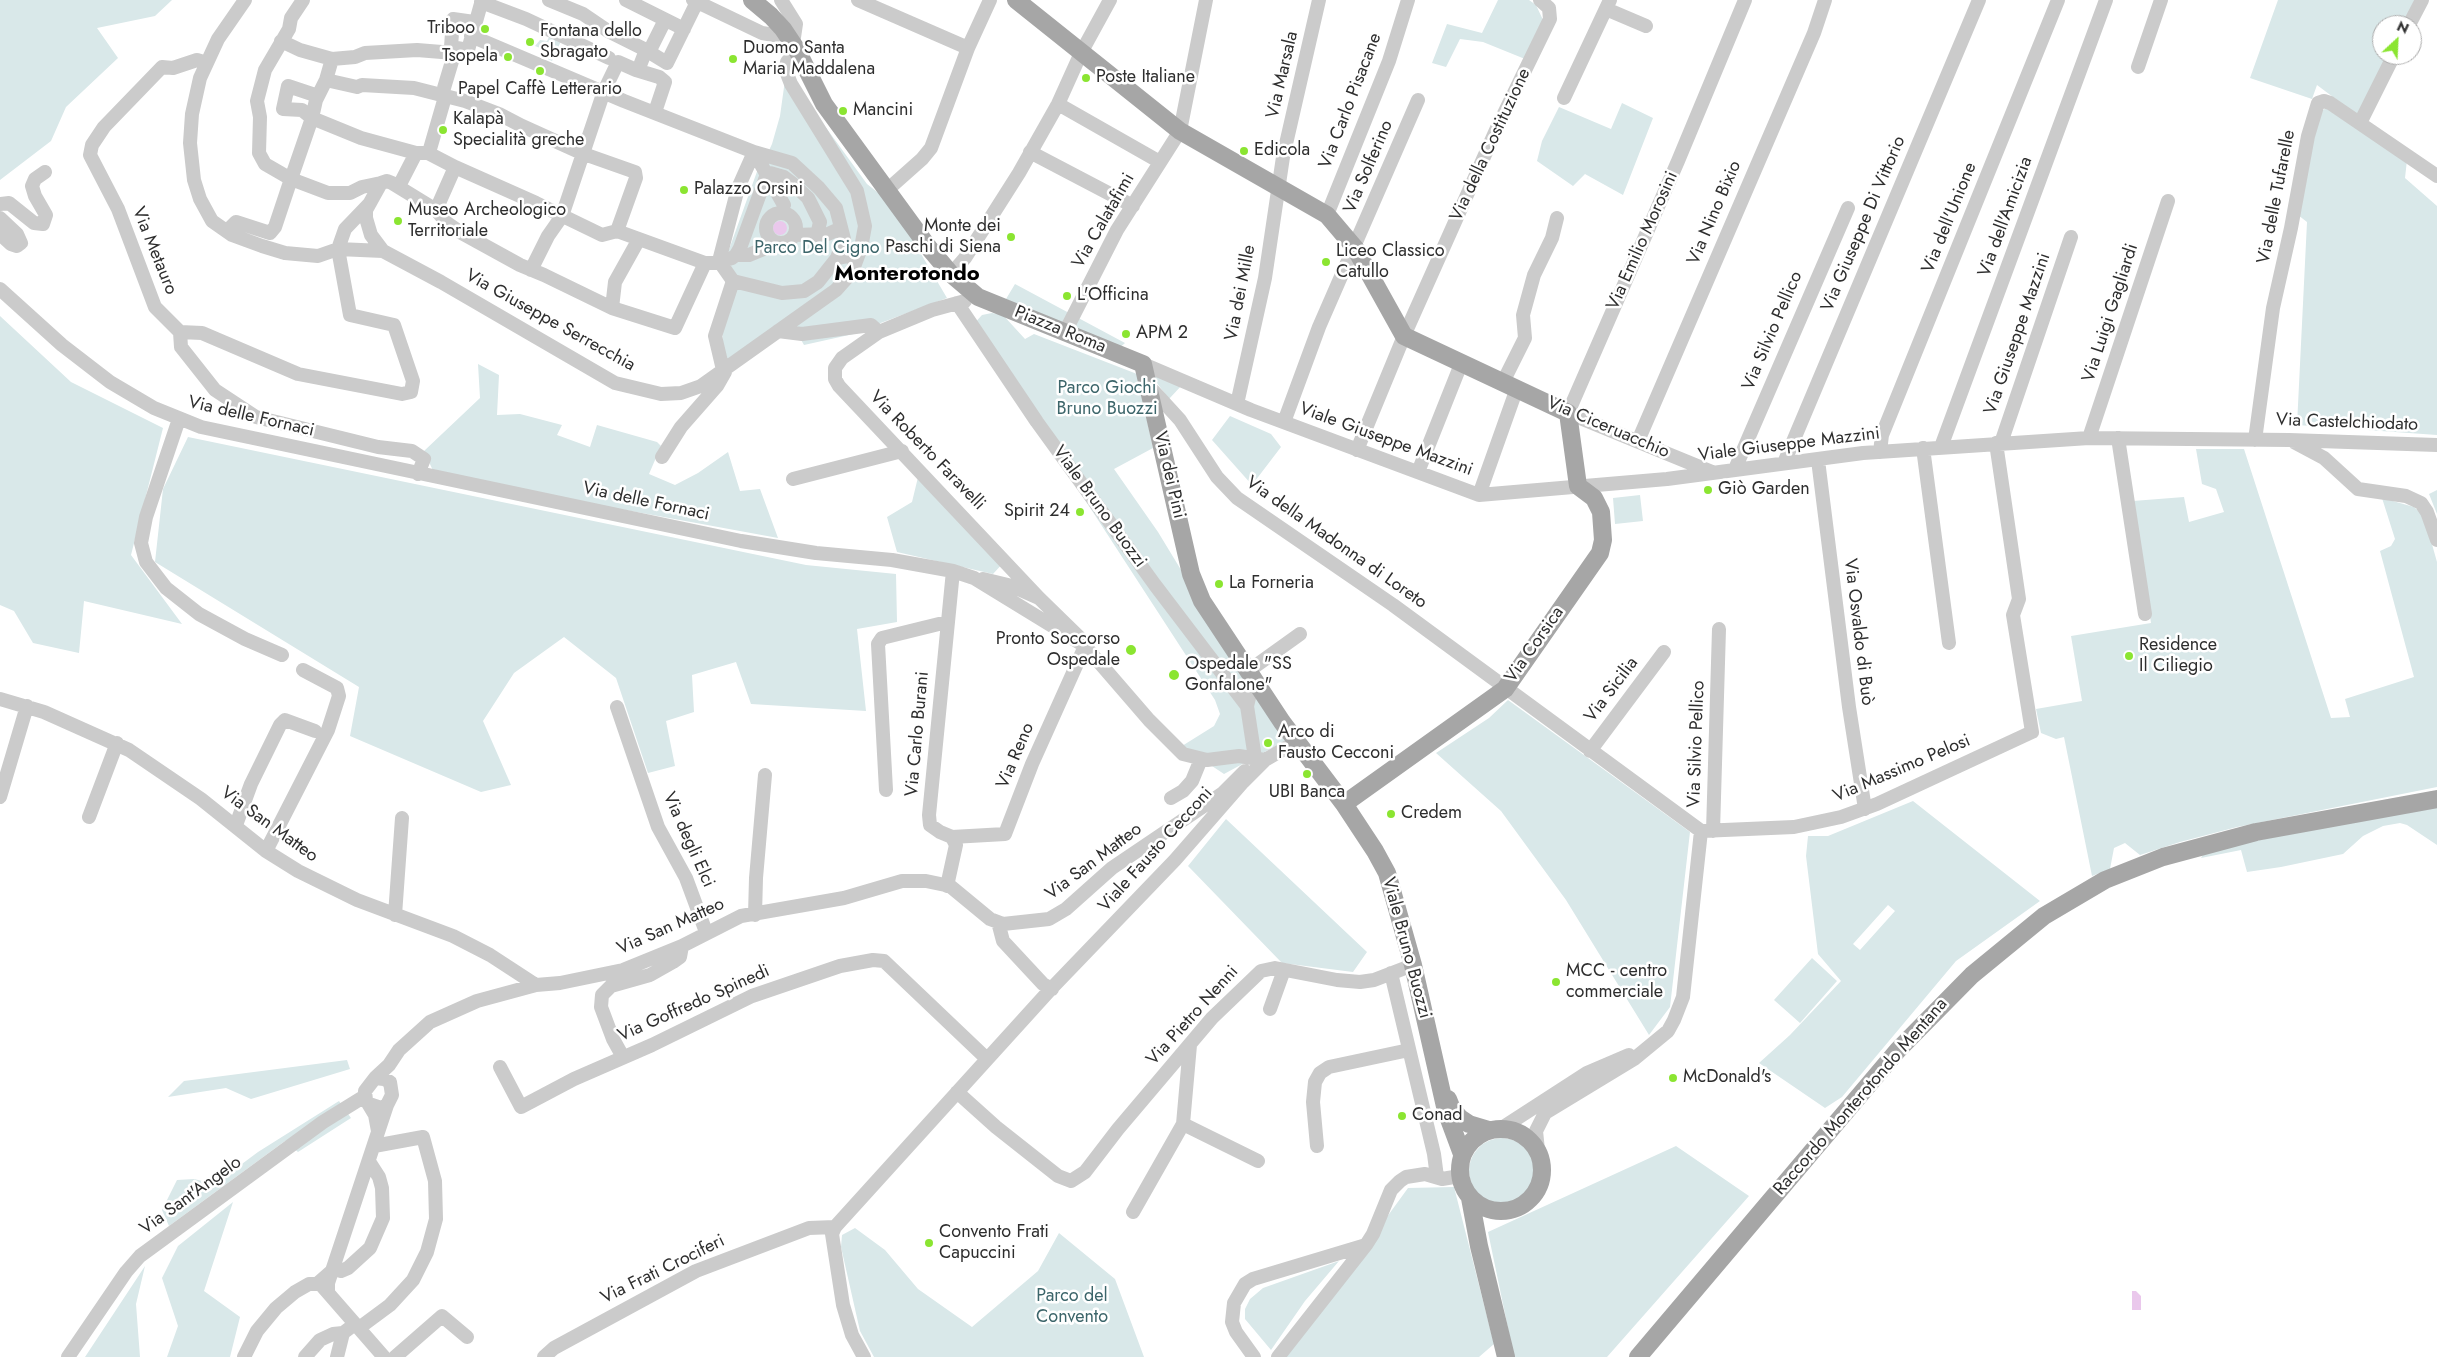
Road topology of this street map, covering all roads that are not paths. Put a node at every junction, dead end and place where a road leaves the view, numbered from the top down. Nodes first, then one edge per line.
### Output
1 (246, 0) edge
2 (303, 0) edge
3 (549, 0) edge
4 (626, 0) edge
5 (752, 0) edge
6 (781, 0) edge
7 (858, 0) edge
8 (990, 0) edge
9 (1016, 0) edge
10 (1110, 0) edge
11 (1206, 0) edge
12 (1319, 0) edge
13 (1408, 0) edge
14 (1540, 0) edge
15 (1744, 0) edge
16 (1825, 0) edge
17 (1979, 0) edge
18 (2058, 0) edge
19 (2106, 0) edge
20 (2161, 0) edge
21 (2422, 0) edge
22 (482, 1) edge
23 (695, 1) edge
24 (1608, 4) edge
25 (2414, 15) edge
26 (665, 20) junction
27 (1646, 26) dead end
28 (472, 29) junction
29 (684, 29) junction
30 (281, 41) junction
31 (792, 43) junction
32 (968, 48) junction
33 (455, 50) junction
34 (1081, 52) junction
35 (332, 59) junction
36 (615, 61) junction
37 (207, 63) junction
38 (2389, 65) edge
39 (2138, 67) dead end
40 (636, 70) junction
41 (326, 80) junction
42 (604, 91) junction
43 (318, 96) junction
44 (445, 97) junction
45 (1564, 98) dead end
46 (1418, 100) dead end
47 (1058, 104) junction
48 (258, 106) junction
49 (283, 109) junction
50 (655, 112) junction
51 (312, 118) junction
52 (2360, 123) junction
53 (1180, 131) junction
54 (425, 151) junction
55 (754, 152) junction
56 (1030, 152) junction
57 (584, 154) junction
58 (1160, 162) junction
59 (455, 167) junction
60 (45, 172) dead end
61 (768, 175) junction
62 (2437, 176) edge
63 (381, 183) junction
64 (290, 184) junction
65 (399, 186) junction
66 (1279, 188) junction
67 (801, 191) junction
68 (886, 191) junction
69 (2168, 201) dead end
70 (370, 203) junction
71 (0, 204) edge
72 (1133, 206) junction
73 (1848, 208) dead end
74 (784, 209) junction
75 (436, 210) junction
76 (1327, 215) junction
77 (562, 216) junction
78 (0, 218) edge
79 (1557, 218) dead end
80 (227, 231) junction
81 (617, 231) junction
82 (843, 233) junction
83 (0, 234) edge
84 (794, 235) junction
85 (817, 235) junction
86 (2071, 237) dead end
87 (639, 239) junction
88 (778, 243) junction
89 (1355, 248) junction
90 (338, 249) junction
91 (383, 250) junction
92 (858, 254) junction
93 (736, 255) junction
94 (837, 258) junction
95 (713, 262) junction
96 (532, 270) junction
97 (951, 274) junction
98 (733, 281) junction
99 (0, 289) edge
100 (978, 297) junction
101 (957, 303) junction
102 (612, 308) junction
103 (778, 331) junction
104 (180, 332) junction
105 (879, 332) junction
106 (1064, 332) junction
107 (1404, 336) junction
108 (1143, 364) junction
109 (1461, 364) junction
110 (726, 368) junction
111 (1148, 385) junction
112 (1510, 385) junction
113 (1237, 404) junction
114 (1568, 413) junction
115 (179, 420) junction
116 (1284, 422) junction
117 (2090, 438) junction
118 (2118, 438) junction
119 (2255, 440) junction
120 (2289, 440) junction
121 (1638, 441) junction
122 (1998, 443) junction
123 (2437, 445) edge
124 (1942, 447) junction
125 (1923, 448) junction
126 (1357, 450) junction
127 (902, 451) junction
128 (1880, 452) junction
129 (662, 457) dead end
130 (1818, 460) junction
131 (1784, 463) junction
132 (1735, 469) junction
133 (1418, 472) junction
134 (1713, 473) junction
135 (418, 474) junction
136 (793, 479) dead end
137 (1578, 486) junction
138 (1479, 494) junction
139 (2437, 540) edge
140 (1187, 558) joint
141 (1012, 566) junction
142 (953, 571) junction
143 (974, 578) junction
144 (997, 581) junction
145 (1039, 598) junction
146 (2145, 614) dead end
147 (947, 622) junction
148 (1719, 629) dead end
149 (1300, 634) dead end
150 (1949, 643) dead end
151 (1085, 646) junction
152 (1664, 652) dead end
153 (282, 655) dead end
154 (303, 670) dead end
155 (1250, 676) junction
156 (1504, 689) junction
157 (0, 700) edge
158 (27, 706) junction
159 (1247, 706) junction
160 (617, 708) dead end
161 (315, 731) dead end
162 (1296, 742) junction
163 (117, 744) junction
164 (1590, 751) junction
165 (1239, 756) junction
166 (1201, 759) junction
167 (1260, 759) junction
168 (1248, 773) junction
169 (765, 775) dead end
170 (886, 790) dead end
171 (0, 797) edge
172 (1171, 798) dead end
173 (2437, 799) edge
174 (1344, 804) junction
175 (1865, 809) junction
176 (88, 817) dead end
177 (402, 818) dead end
178 (236, 825) junction
179 (1707, 831) junction
180 (952, 837) junction
181 (266, 850) junction
182 (947, 886) junction
183 (395, 915) junction
184 (755, 915) junction
185 (998, 922) junction
186 (706, 932) junction
187 (682, 946) junction
188 (1413, 965) junction
189 (1284, 970) junction
190 (1391, 973) junction
191 (536, 985) junction
192 (1050, 990) junction
193 (1270, 1009) dead end
194 (1190, 1044) junction
195 (1650, 1046) junction
196 (399, 1050) junction
197 (1409, 1050) junction
198 (623, 1057) junction
199 (988, 1059) junction
200 (500, 1066) dead end
201 (1435, 1068) junction
202 (375, 1078) junction
203 (392, 1085) junction
204 (957, 1092) junction
205 (367, 1100) junction
206 (387, 1105) junction
207 (1183, 1124) junction
208 (1496, 1129) junction
209 (376, 1140) junction
210 (1317, 1146) dead end
211 (1538, 1150) junction
212 (1462, 1154) junction
213 (1258, 1161) dead end
214 (370, 1163) junction
215 (1460, 1176) junction
216 (1437, 1177) junction
217 (1470, 1198) junction
218 (1509, 1211) junction
219 (1133, 1212) dead end
220 (835, 1227) junction
221 (1366, 1245) junction
222 (1479, 1246) junction
223 (334, 1269) junction
224 (322, 1287) junction
225 (357, 1326) junction
226 (343, 1333) junction
227 (467, 1338) dead end
228 (68, 1357) edge
229 (244, 1357) edge
230 (305, 1357) edge
231 (337, 1357) edge
232 (384, 1357) edge
233 (394, 1357) edge
234 (544, 1357) edge
235 (864, 1357) edge
236 (1254, 1357) edge
237 (1278, 1357) edge
238 (1506, 1357) edge
239 (1638, 1357) edge

1 - 37 street
2 - 30 street
3 - 40 street
4 - 26 street
5 - 31 main road, Piazza Roma
6 - 31 street
7 - 32 street
8 - 32 street
9 - 34 main road
10 - 34 street
11 - 53 street
12 - 66 street, Via Marsala
13 - 76 street, Via Carlo Pisacane
14 - 107 street, Via della Costituzione
15 - 114 street, Via Emilio Morosini
16 - 121 street, Via Nino Bixio
17 - 131 street, Via Giuseppe Di Vittorio
18 - 128 street, Via dell'Unione
19 - 124 street, Via dell'Amicizia
20 - 39 street
21 - 25 street
22 - 28 street
22 - 36 street
23 - 29 street
23 - 31 street
24 - 27 street
24 - 45 street
26 - 29 street
26 - 29 street
28 - 33 street
28 - 33 street
28 - 42 street
30 - 35 street
30 - 48 street
31 - 68 main road, Piazza Roma
31 - 92 street, Via Giuseppe Serrecchia
32 - 68 street
33 - 35 street
33 - 44 street
34 - 47 street
34 - 53 main road
35 - 41 street
36 - 40 street
36 - 42 street
37 - 80 street
37 - 104 street, Via Metauro
38 - 52 street
40 - 50 street
41 - 43 street
41 - 44 street
42 - 50 street
42 - 57 street
43 - 49 street
43 - 51 street
44 - 54 street
44 - 57 street
46 - 89 street, Via Solferino
47 - 56 street
47 - 58 street
48 - 49 street
48 - 64 street
49 - 51 street
50 - 55 street
51 - 54 street
51 - 64 street
52 - 62 street, Via delle Tufarelle
52 - 119 street, Via delle Tufarelle
53 - 58 street, Via Calatafimi
53 - 66 main road
54 - 59 street
54 - 65 street
55 - 61 street
55 - 82 street
55 - 95 street
56 - 72 street
56 - 97 street
57 - 77 street
57 - 81 street
58 - 72 street, Via Calatafimi
59 - 75 street
59 - 77 street
60 - 71 street
61 - 67 street
61 - 74 street
61 - 93 street
63 - 64 street
63 - 65 street
63 - 70 street
64 - 80 street
65 - 75 street
66 - 76 main road
66 - 113 street, Via dei Mille
67 - 74 street
67 - 85 street
68 - 97 main road, Piazza Roma
69 - 117 street, Via Luigi Gagliardi
70 - 90 street
70 - 91 street
72 - 106 street, Via Calatafimi
73 - 132 street, Via Silvio Pellico
74 - 84 street
74 - 88 street
75 - 96 street
76 - 89 main road
77 - 81 street
77 - 96 street
78 - 83 street
79 - 112 street
80 - 90 street
81 - 87 street
82 - 85 street
82 - 94 street
84 - 85 street
84 - 88 street
86 - 122 street, Via Giuseppe Mazzini
87 - 95 street
87 - 102 street
88 - 93 street
89 - 107 main road
89 - 116 street, Via Solferino
90 - 91 street
90 - 104 street
91 - 110 street, Via Giuseppe Serrecchia
92 - 94 street
92 - 103 street, Via Giuseppe Serrecchia
93 - 95 street
94 - 98 street
95 - 98 street
95 - 102 street
96 - 102 street
97 - 100 main road, Piazza Roma
98 - 110 street
99 - 115 street, Via delle Fornaci
100 - 101 street
100 - 106 main road, Piazza Roma
101 - 105 street
101 - 159 street, Viale Bruno Buozzi
103 - 105 street
103 - 110 street, Via Giuseppe Serrecchia
104 - 135 street, Via Metauro
105 - 127 street, Via Roberto Faravelli
106 - 108 main road, Piazza Roma
107 - 109 main road, Via Ciceruacchio
107 - 126 street, Via della Costituzione
108 - 111 main road, Via dei Pini
108 - 113 street, Viale Giuseppe Mazzini
109 - 112 main road, Via Ciceruacchio
109 - 133 street
110 - 129 street
111 - 140 main road, Via dei Pini
111 - 156 street, Via della Madonna di Loreto
112 - 114 main road, Via Ciceruacchio
112 - 138 street
113 - 116 street, Viale Giuseppe Mazzini
114 - 121 street, Via Ciceruacchio
114 - 137 main road
115 - 135 street, Via delle Fornaci
115 - 153 street
116 - 126 street, Viale Giuseppe Mazzini
117 - 118 street, Viale Giuseppe Mazzini
117 - 122 street, Viale Giuseppe Mazzini
118 - 119 street, Viale Giuseppe Mazzini
118 - 146 street
119 - 120 street, Via Castelchiodato
120 - 123 street, Via Castelchiodato
120 - 139 street
121 - 134 street, Via Ciceruacchio
122 - 124 street, Viale Giuseppe Mazzini
122 - 175 street, Via Massimo Pelosi
124 - 125 street, Viale Giuseppe Mazzini
125 - 128 street, Viale Giuseppe Mazzini
125 - 150 street
126 - 133 street, Viale Giuseppe Mazzini
127 - 136 street
127 - 141 street, Via Roberto Faravelli
128 - 130 street, Viale Giuseppe Mazzini
130 - 131 street, Viale Giuseppe Mazzini
130 - 175 street, Via Osvaldo di Buò
131 - 132 street, Viale Giuseppe Mazzini
132 - 134 street, Viale Giuseppe Mazzini
133 - 138 street, Viale Giuseppe Mazzini
134 - 137 street, Viale Giuseppe Mazzini
135 - 142 street, Via delle Fornaci
137 - 138 street, Viale Giuseppe Mazzini
137 - 156 main road, Via Corsica
140 - 155 main road, Viale Bruno Buozzi
141 - 144 street
141 - 145 street, Via Roberto Faravelli
142 - 143 street, Via delle Fornaci
142 - 147 street, Via Carlo Burani
143 - 144 street
143 - 151 street, Via delle Fornaci
144 - 145 street
145 - 151 street
147 - 170 street
147 - 180 street, Via Carlo Burani
148 - 179 street, Via Silvio Pellico
149 - 155 street
151 - 166 street, Via delle Fornaci
151 - 180 street, Via Reno
152 - 164 street, Via Sicilia
154 - 181 street
155 - 159 street
155 - 162 main road, Viale Bruno Buozzi
156 - 164 street
156 - 174 main road, Via Corsica
157 - 158 street, Via San Matteo
158 - 163 street, Via San Matteo
158 - 171 street
159 - 167 street
160 - 186 street, Via degli Elci
161 - 178 street
162 - 167 street, Viale Fausto Cecconi
162 - 174 main road, Viale Bruno Buozzi
163 - 176 street
163 - 178 street, Via San Matteo
164 - 179 street
165 - 166 street, Via delle Fornaci
165 - 167 street, Via delle Fornaci
165 - 168 street
166 - 172 street
167 - 168 street, Viale Fausto Cecconi
168 - 185 street, Via San Matteo
168 - 192 street, Viale Fausto Cecconi
169 - 184 street
173 - 239 main road, Raccordo Monterotondo Mentana
174 - 188 main road, Viale Bruno Buozzi
175 - 179 street, Via Massimo Pelosi
177 - 183 street
178 - 181 street, Via San Matteo
179 - 195 street, Via Silvio Pellico
180 - 182 street
181 - 183 street, Via San Matteo
182 - 184 street, Via San Matteo
182 - 185 street, Via San Matteo
183 - 191 street, Via San Matteo
184 - 186 street, Via San Matteo
185 - 192 street
186 - 187 street, Via San Matteo
187 - 191 street, Via San Matteo
187 - 198 street
188 - 190 street, Via Pietro Nenni
188 - 201 main road, Viale Bruno Buozzi
189 - 190 street, Via Pietro Nenni
189 - 193 street
189 - 194 street, Via Pietro Nenni
190 - 197 street
191 - 196 street, Via Sant'Angelo
192 - 199 street, Viale Fausto Cecconi
194 - 204 street, Via Pietro Nenni
194 - 207 street
195 - 208 street
195 - 211 street
196 - 202 street, Via Sant'Angelo
196 - 203 street
197 - 210 street
197 - 216 street
198 - 199 street, Via Goffredo Spinedi
198 - 200 street, Via Goffredo Spinedi
199 - 204 street, Viale Fausto Cecconi
201 - 208 main road, Viale Bruno Buozzi
201 - 212 main road, Viale Bruno Buozzi
202 - 203 street
202 - 205 street, Via Sant'Angelo
203 - 206 street
204 - 220 street, Viale Fausto Cecconi
205 - 206 street
205 - 209 street
205 - 228 street, Via Sant'Angelo
206 - 209 street
207 - 213 street
207 - 219 street
208 - 211 main road
208 - 212 main road
209 - 214 street
209 - 225 street
211 - 218 main road
212 - 215 main road
214 - 223 street
214 - 223 street
215 - 216 street
215 - 217 main road
216 - 221 street
217 - 218 main road
217 - 222 main road
218 - 222 main road
220 - 234 street, Via Frati Crociferi
220 - 235 street
221 - 236 street
221 - 237 street
222 - 238 main road
223 - 224 street
224 - 225 street
224 - 229 street
225 - 226 street
225 - 232 street
226 - 230 street
226 - 231 street
227 - 233 street

